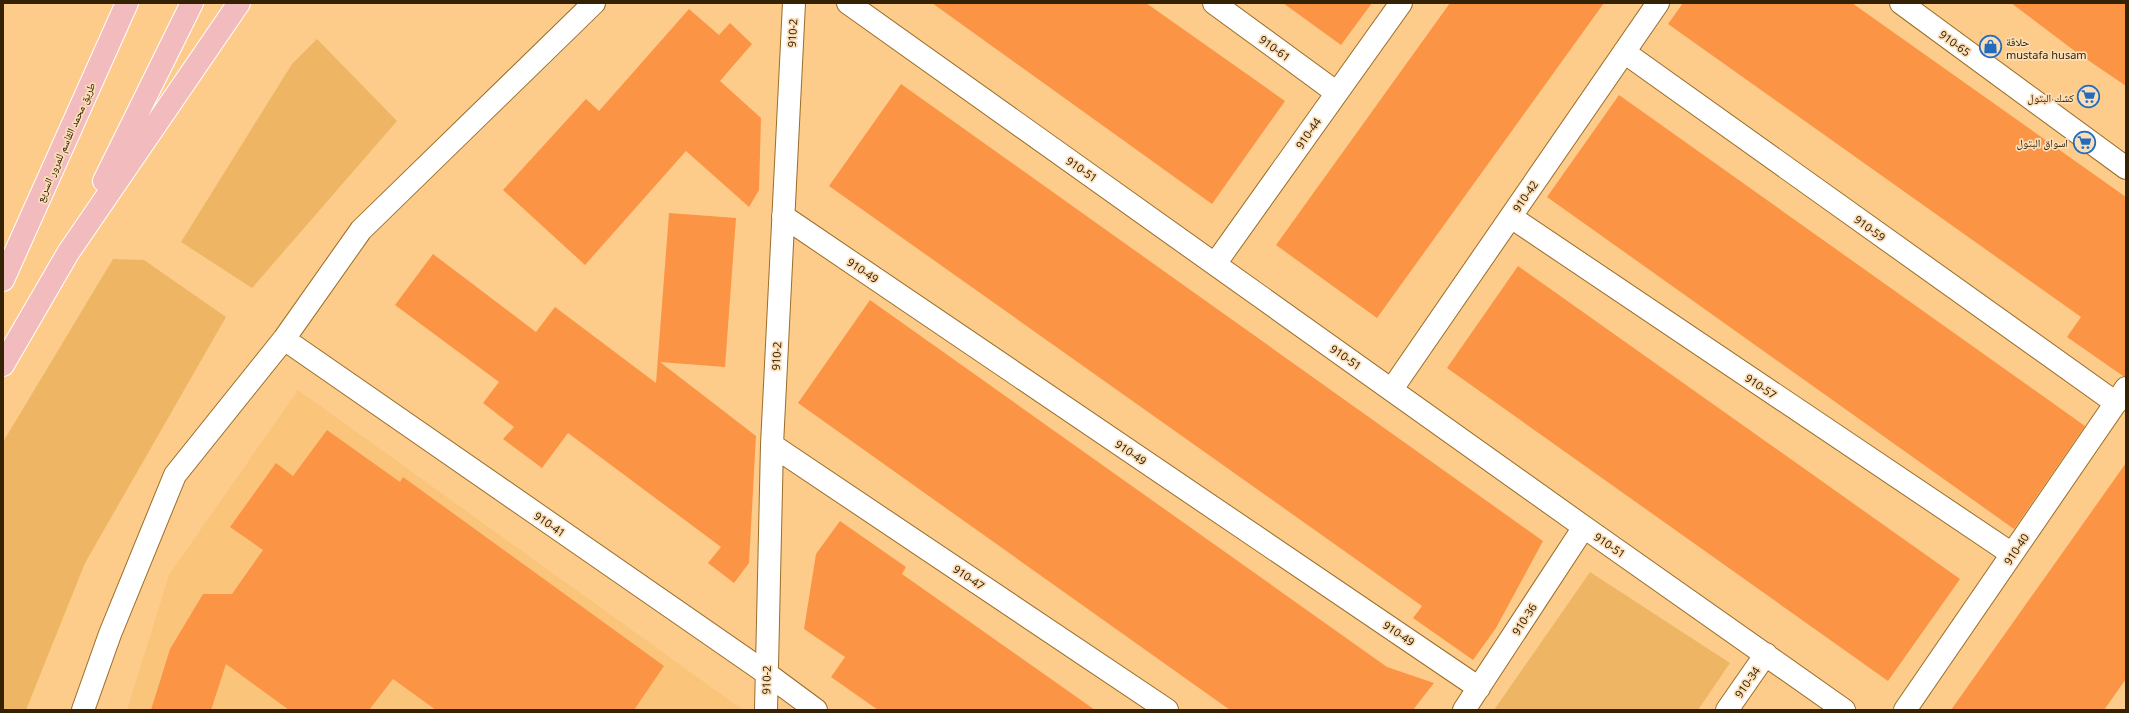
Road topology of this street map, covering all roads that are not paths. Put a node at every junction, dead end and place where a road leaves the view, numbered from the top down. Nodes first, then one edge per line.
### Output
1 (127, 3) edge
2 (192, 3) edge
3 (239, 3) edge
4 (594, 3) edge
5 (794, 3) edge
6 (848, 3) edge
7 (1214, 3) edge
8 (1401, 3) edge
9 (1658, 3) edge
10 (1901, 3) edge
11 (1624, 52) junction
12 (1337, 93) junction
13 (2126, 168) edge
14 (783, 216) junction
15 (1511, 217) junction
16 (68, 253) junction
17 (1216, 264) junction
18 (3, 280) edge
19 (284, 339) junction
20 (3, 365) edge
21 (1392, 389) junction
22 (2121, 396) edge
23 (772, 445) junction
24 (1584, 527) junction
25 (2012, 554) junction
26 (1766, 654) junction
27 (766, 673) junction
28 (1479, 688) junction
29 (83, 710) edge
30 (766, 710) edge
31 (816, 710) edge
32 (1167, 710) edge
33 (1464, 710) edge
34 (1727, 710) edge
35 (1844, 710) edge
36 (1905, 710) edge

1 - 18 highway, طريق محمد القاسم للمرور السريع
2 - 16 highway
3 - 16 highway
4 - 19 street
5 - 14 street, 910-2
6 - 17 street, 910-51
7 - 12 street, 910-61
8 - 12 street, 910-44
9 - 11 street, 910-42
10 - 13 street, 910-65
11 - 15 street, 910-42
11 - 22 street, 910-59
12 - 17 street, 910-44
14 - 23 street, 910-2
14 - 28 street, 910-49
15 - 21 street, 910-42
15 - 25 street, 910-57
16 - 20 highway
17 - 21 street, 910-51
19 - 27 street, 910-41
19 - 29 street
21 - 24 street, 910-51
22 - 25 street, 910-40
23 - 27 street, 910-2
23 - 32 street, 910-47
24 - 26 street, 910-51
24 - 28 street, 910-36
25 - 36 street, 910-40
26 - 34 street, 910-34
26 - 35 street, 910-51
27 - 30 street, 910-2
27 - 31 street, 910-41
28 - 33 street, 910-36

